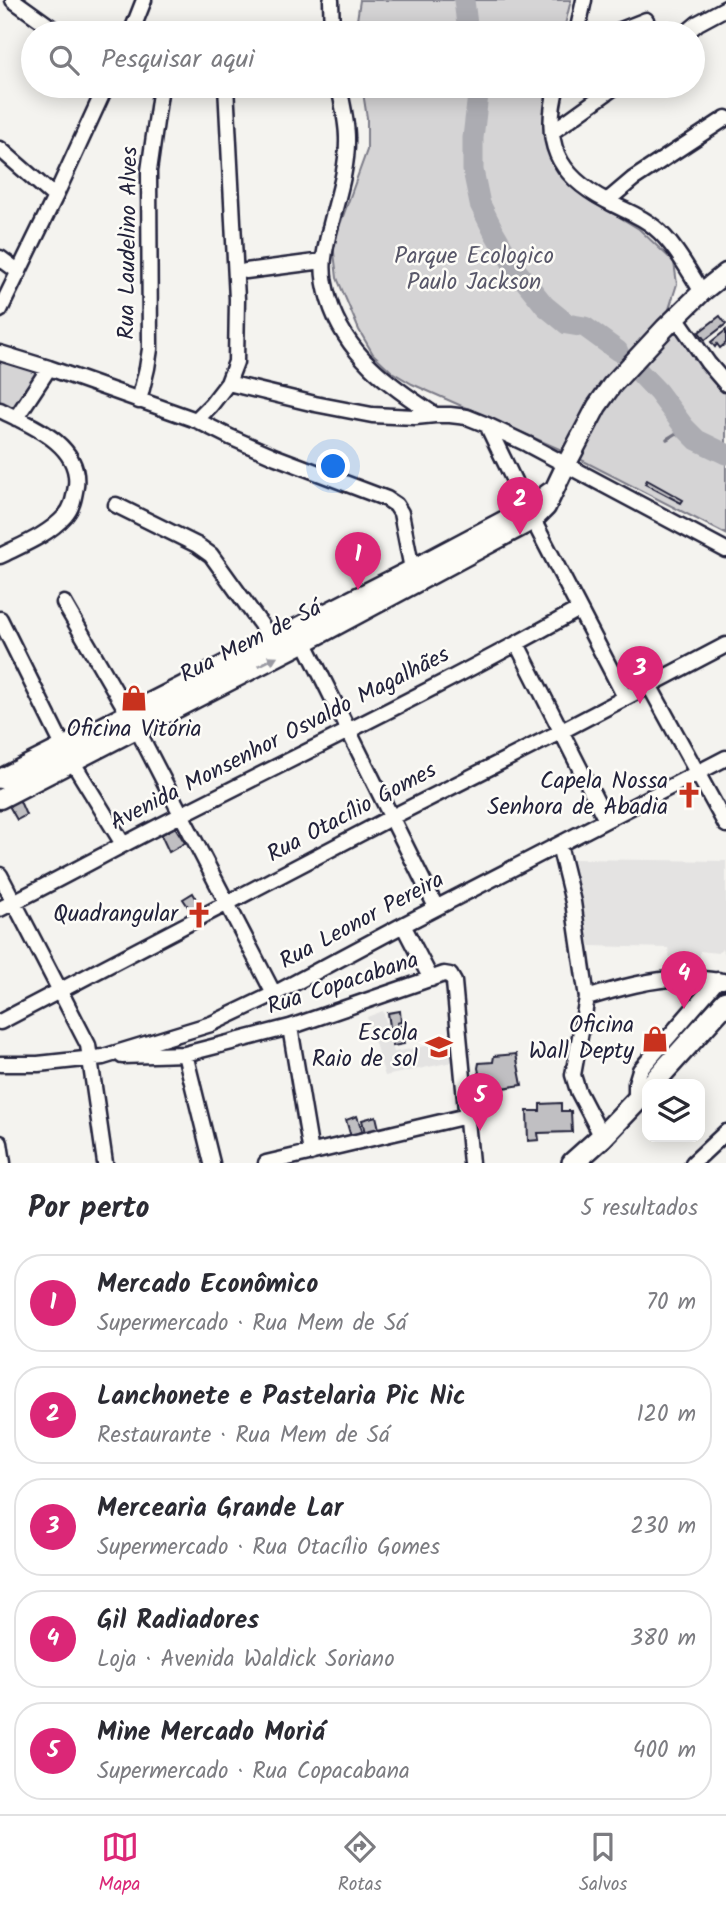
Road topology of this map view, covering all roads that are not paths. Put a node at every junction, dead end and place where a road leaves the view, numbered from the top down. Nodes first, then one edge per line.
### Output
1 (13, 0) edge
2 (144, 0) edge
3 (331, 0) edge
4 (584, 0) edge
5 (726, 8) edge
6 (42, 21) edge
7 (136, 21) edge
8 (330, 21) edge
9 (580, 21) edge
10 (702, 21) edge
11 (100, 98) edge
12 (159, 98) edge
13 (227, 98) edge
14 (341, 98) edge
15 (554, 98) edge
16 (600, 98) edge
17 (725, 120) edge
18 (552, 132) junction
19 (0, 149) edge
20 (55, 197) junction
21 (607, 201) junction
22 (0, 258) edge
23 (323, 261) junction
24 (246, 271) dead end
25 (19, 272) junction
26 (726, 272) edge
27 (702, 292) junction
28 (0, 310) edge
29 (676, 317) junction
30 (0, 354) edge
31 (49, 368) junction
32 (228, 383) junction
33 (726, 384) edge
34 (139, 401) junction
35 (0, 410) edge
36 (435, 415) junction
37 (16, 418) junction
38 (196, 420) junction
39 (487, 425) junction
40 (566, 465) junction
41 (116, 505) dead end
42 (530, 514) junction
43 (726, 550) edge
44 (0, 556) edge
45 (410, 576) junction
46 (64, 603) dead end
47 (579, 608) junction
48 (0, 619) edge
49 (301, 635) junction
50 (272, 640) junction
51 (517, 644) junction
52 (726, 645) edge
53 (649, 685) junction
54 (625, 697) junction
55 (133, 722) junction
56 (349, 732) junction
57 (561, 732) junction
58 (68, 755) junction
59 (726, 758) edge
60 (698, 773) junction
61 (0, 779) edge
62 (0, 799) edge
63 (180, 815) junction
64 (392, 817) junction
65 (606, 820) junction
66 (726, 825) edge
67 (123, 844) junction
68 (559, 845) junction
69 (0, 874) edge
70 (14, 902) junction
71 (228, 904) junction
72 (436, 908) junction
73 (0, 909) edge
74 (403, 925) junction
75 (431, 979) junction
76 (722, 981) edge
77 (59, 990) junction
78 (274, 994) junction
79 (587, 998) junction
80 (726, 1002) edge
81 (0, 1022) edge
82 (290, 1027) junction
83 (185, 1054) junction
84 (97, 1057) junction
85 (0, 1064) edge
86 (657, 1079) edge
87 (642, 1096) edge
88 (467, 1116) junction
89 (726, 1132) edge
90 (602, 1137) junction
91 (0, 1143) edge
92 (311, 1153) junction
93 (3, 1163) edge
94 (105, 1163) edge
95 (212, 1163) edge
96 (266, 1163) edge
97 (471, 1163) edge
98 (573, 1163) edge
99 (693, 1163) edge

1 - 6 street
2 - 7 street
3 - 8 street
4 - 9 street
5 - 10 street
11 - 20 street
12 - 34 street, Rua Laudelino Alves
13 - 32 street
14 - 23 street
15 - 18 street
16 - 18 street
17 - 21 street
18 - 21 street
19 - 20 street
20 - 25 street
21 - 27 street
22 - 25 street
23 - 24 street
23 - 36 street
25 - 28 street
26 - 27 street, Rua Mem de Sá
27 - 29 street, Rua Mem de Sá
29 - 33 street
29 - 40 street, Rua Mem de Sá
30 - 31 street
31 - 34 street
31 - 37 street
32 - 36 street
32 - 38 street
34 - 38 street
35 - 37 street
36 - 39 street
37 - 44 street
38 - 45 street
39 - 40 street
39 - 42 street
40 - 42 street, Rua Mem de Sá
40 - 43 street
41 - 50 street
42 - 45 street, Rua Mem de Sá
42 - 47 street
45 - 49 street, Rua Mem de Sá
46 - 55 street
47 - 51 street, Avenida Monsenhor Osvaldo Magalhães
47 - 54 street
48 - 58 street
49 - 50 street, Rua Mem de Sá
55 -> 49 street, Rua Mem de Sá
49 - 56 street
50 - 55 street, Rua Mem de Sá
51 - 56 street, Avenida Monsenhor Osvaldo Magalhães
51 - 57 street
52 - 53 street, Rua Otacílio Gomes
53 - 54 street, Rua Otacílio Gomes
53 - 60 street
54 - 57 street, Rua Otacílio Gomes
55 - 58 street, Rua Mem de Sá
55 - 63 street
56 - 63 street, Avenida Monsenhor Osvaldo Magalhães
56 - 64 street
57 - 64 street, Rua Otacílio Gomes
57 - 65 street
58 - 61 street, Rua Mem de Sá
58 - 62 street, Rua Mem de Sá
58 - 67 street
59 - 60 street, Rua Leonor Pereira
60 - 65 street, Rua Leonor Pereira
60 - 66 street
63 - 67 street, Avenida Monsenhor Osvaldo Magalhães
63 - 71 street
64 - 71 street, Rua Otacílio Gomes
64 - 72 street
65 - 68 street, Rua Leonor Pereira
67 - 70 street, Avenida Monsenhor Osvaldo Magalhães
68 - 72 street, Rua Leonor Pereira
68 - 79 street
69 - 70 street
70 - 73 street, Avenida Monsenhor Osvaldo Magalhães
70 - 77 street
71 - 77 street, Rua Otacílio Gomes
71 - 78 street
72 - 74 street, Rua Leonor Pereira
74 - 75 street
74 - 78 street, Rua Leonor Pereira
75 - 82 street, Rua Copacabana
75 - 88 street, Rua Copacabana
76 - 79 street
76 - 87 street
77 - 81 street, Rua Otacílio Gomes
77 - 84 street
78 - 84 street, Rua Leonor Pereira
79 - 90 street
80 - 86 main road
82 - 83 street, Rua Copacabana
82 - 92 street
83 - 84 street, Rua Copacabana
83 - 95 street
84 - 85 street, Rua Leonor Pereira
84 - 94 street
87 - 90 main road
88 - 92 street
88 - 97 street, Rua Copacabana
89 - 99 street
90 - 98 main road
91 - 93 street
92 - 96 street

